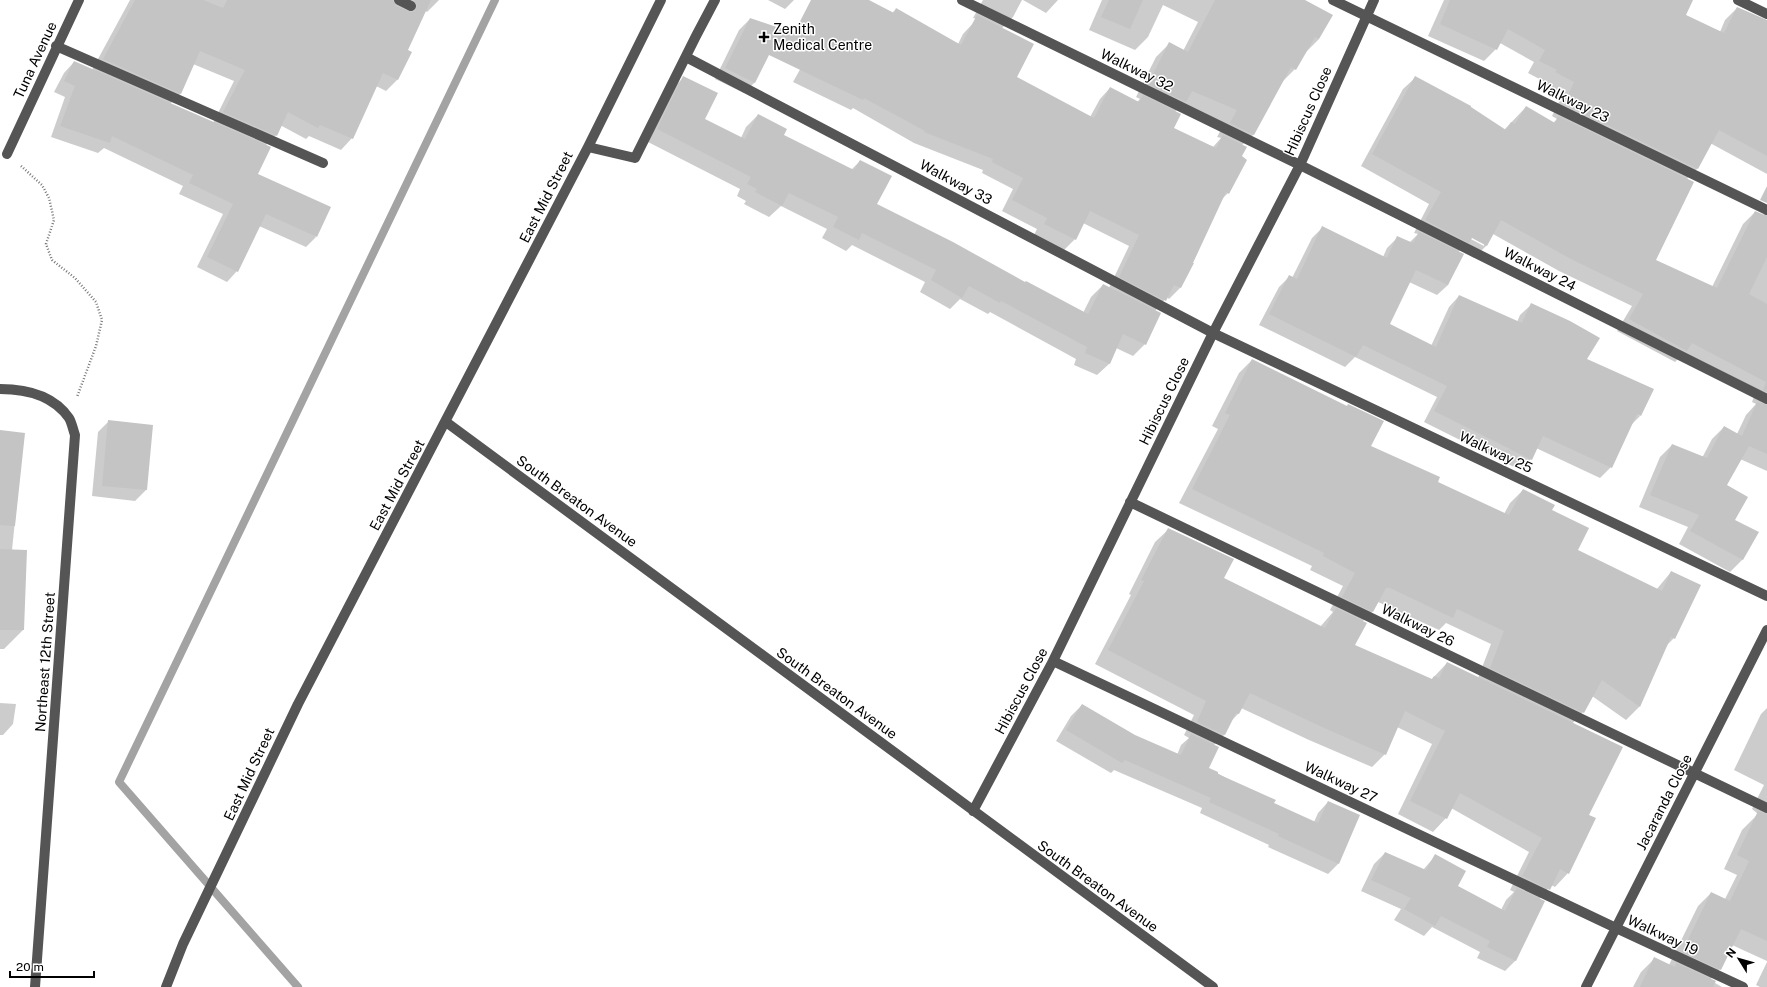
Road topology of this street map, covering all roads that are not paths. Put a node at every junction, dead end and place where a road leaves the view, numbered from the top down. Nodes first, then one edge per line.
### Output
1 (79, 0) edge
2 (399, 0) edge
3 (661, 0) edge
4 (716, 0) edge
5 (962, 0) edge
6 (1333, 0) edge
7 (1374, 0) edge
8 (1738, 0) edge
9 (411, 6) dead end
10 (1767, 14) edge
11 (1366, 17) junction
12 (56, 46) junction
13 (686, 57) junction
14 (588, 147) junction
15 (7, 154) road end
16 (323, 163) dead end
17 (1300, 165) junction
18 (1767, 210) edge
19 (1213, 333) junction
20 (0, 389) edge
21 (1767, 399) edge
22 (446, 422) junction
23 (1130, 502) junction
24 (1767, 596) edge
25 (1767, 630) edge
26 (1053, 661) junction
27 (1694, 773) junction
28 (1767, 808) edge
29 (973, 811) junction
30 (1616, 928) junction
31 (35, 987) edge
32 (166, 987) edge
33 (1213, 987) edge
34 (1586, 987) edge
35 (1743, 987) edge

1 - 12 street, Tuna Avenue
2 - 9 street
3 - 14 street, East Mid Street
4 - 13 street
5 - 17 street, Walkway 32
6 - 11 street, Walkway 23
7 - 11 street, Hibiscus Close
8 - 10 street
11 - 17 street, Hibiscus Close
11 - 18 street, Walkway 23
12 - 15 street, Tuna Avenue
12 - 16 street
13 - 14 street
13 - 19 street, Walkway 33
14 - 22 street, East Mid Street
17 - 19 street, Hibiscus Close
17 - 21 street, Walkway 24
19 - 23 street, Hibiscus Close
19 - 24 street, Walkway 25
20 - 31 street, Northeast 12th Street
22 - 29 street, South Breaton Avenue
22 - 32 street, East Mid Street
23 - 26 street, Hibiscus Close
23 - 27 street, Walkway 26
25 - 27 street, Jacaranda Close
26 - 29 street, Hibiscus Close
26 - 30 street, Walkway 27
27 - 28 street, Walkway 26
27 - 30 street, Jacaranda Close
29 - 33 street, South Breaton Avenue
30 - 34 street, Jacaranda Close
30 - 35 street, Walkway 19

